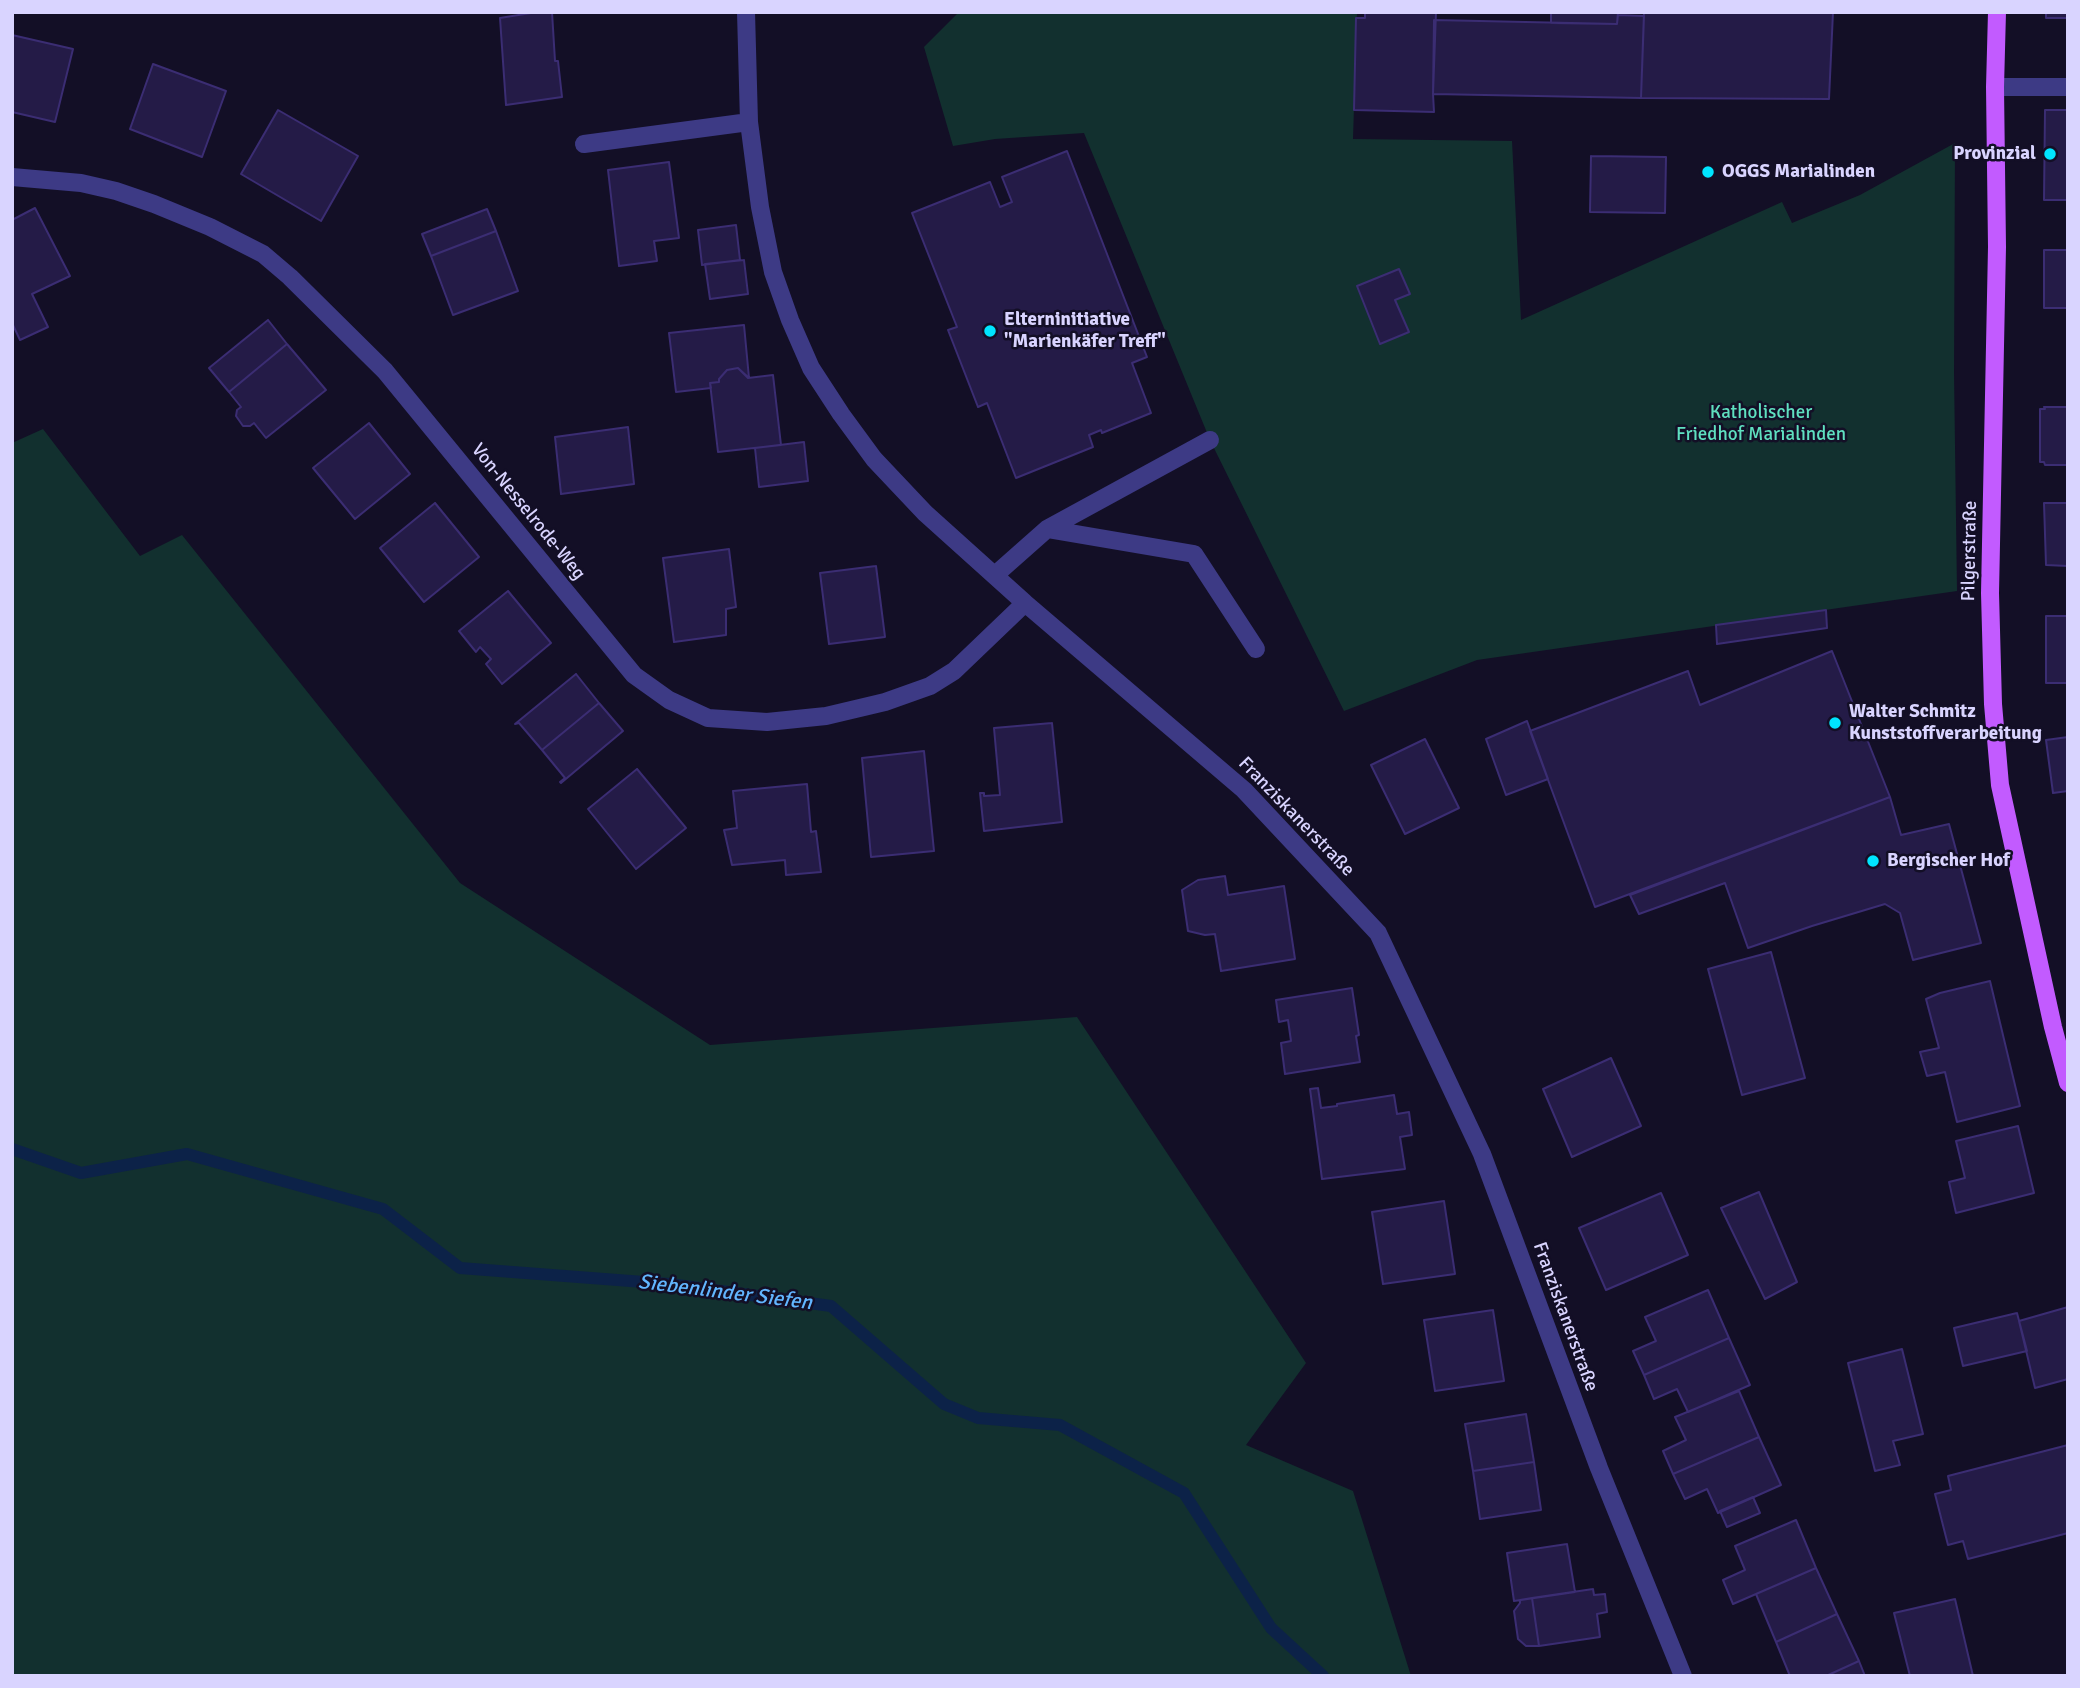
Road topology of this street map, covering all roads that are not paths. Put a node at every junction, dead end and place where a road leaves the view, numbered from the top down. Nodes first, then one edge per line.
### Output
1 (746, 12) edge
2 (1997, 12) edge
3 (1995, 87) junction
4 (2068, 87) edge
5 (749, 122) junction
6 (584, 144) dead end
7 (12, 177) edge
8 (1210, 440) dead end
9 (1047, 529) junction
10 (995, 575) junction
11 (1025, 603) junction
12 (1256, 649) dead end
13 (2068, 1083) edge
14 (1683, 1676) edge

1 - 5 street, Franziskanerstraße
2 - 3 main road, Pilgerstraße
3 - 4 street
3 - 13 main road, Pilgerstraße
5 - 6 street
5 - 10 street, Franziskanerstraße
7 - 11 street, Von-Nesselrode-Weg
8 - 9 street
9 - 10 street
9 - 12 street
10 - 11 street, Franziskanerstraße
11 - 14 street, Franziskanerstraße

